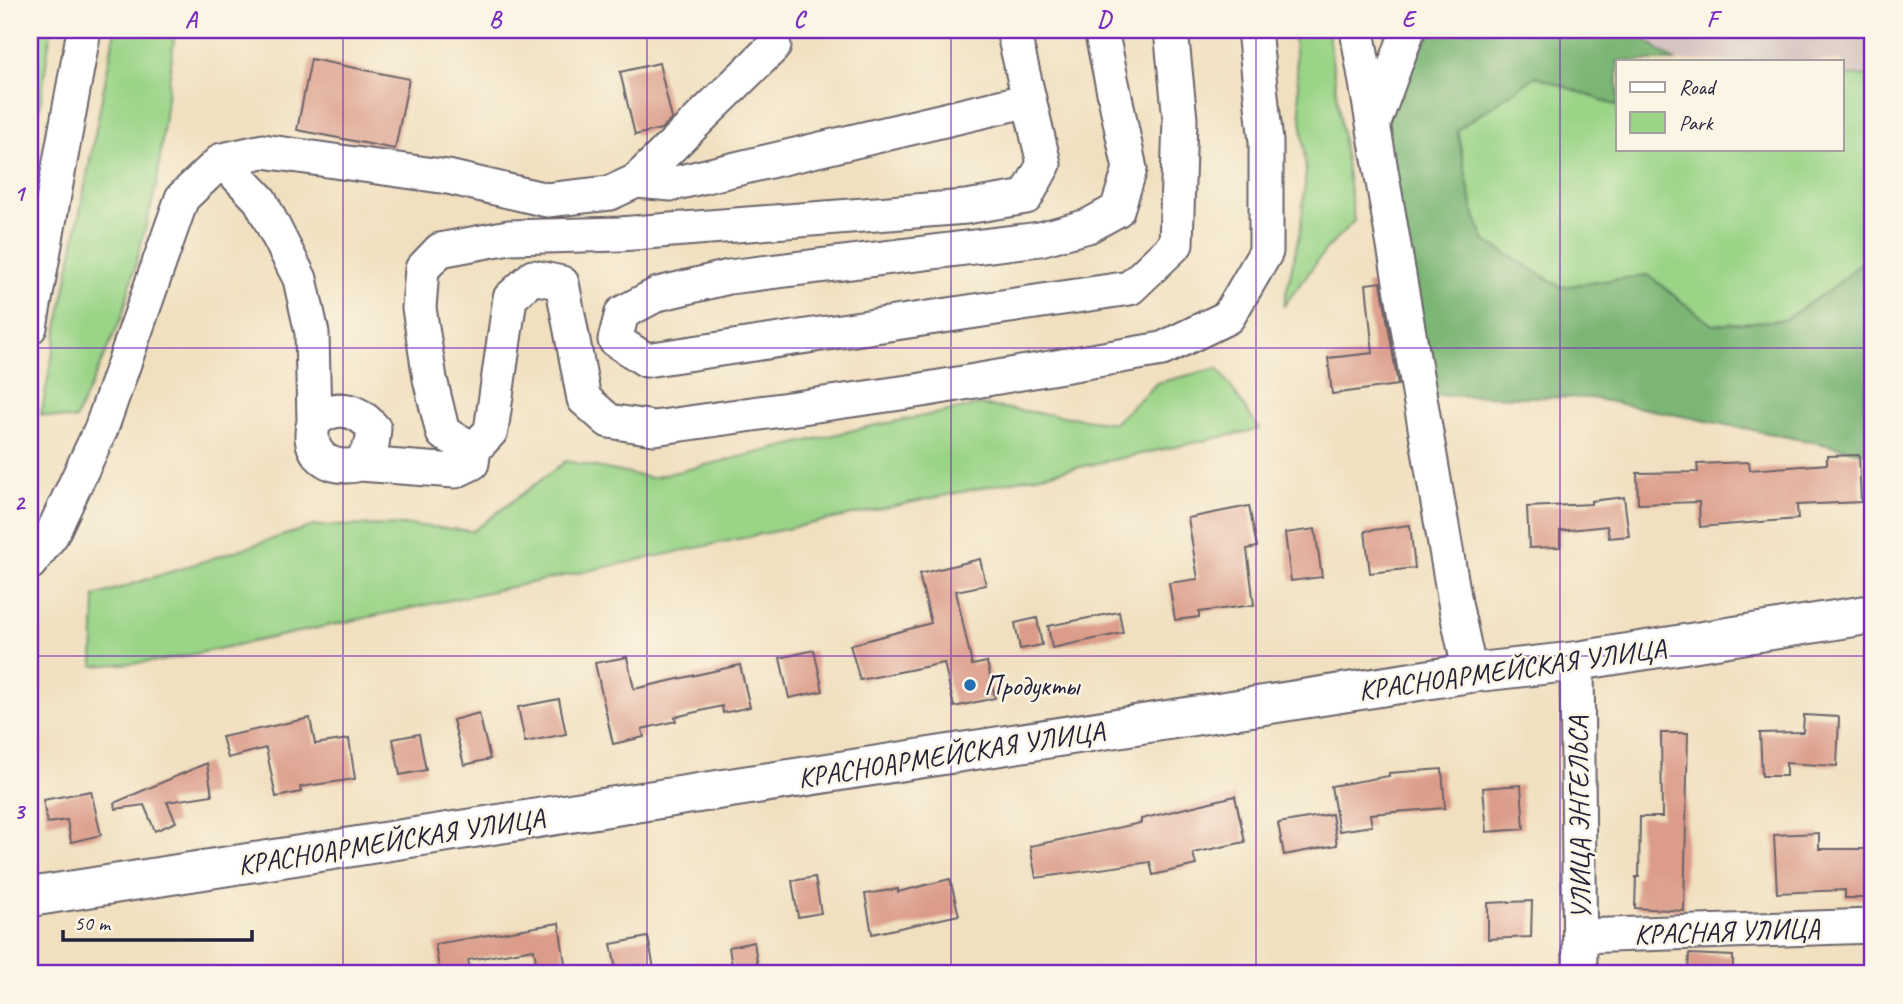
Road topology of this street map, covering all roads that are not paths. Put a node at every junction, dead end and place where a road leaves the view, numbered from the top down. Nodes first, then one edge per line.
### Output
1 (84, 30) edge
2 (1013, 30) edge
3 (1101, 30) edge
4 (1171, 30) edge
5 (1254, 30) edge
6 (1357, 30) edge
7 (1408, 30) edge
8 (774, 46) dead end
9 (1029, 100) junction
10 (1373, 125) junction
11 (222, 160) junction
12 (623, 187) junction
13 (620, 234) junction
14 (30, 327) edge
15 (313, 422) junction
16 (474, 449) junction
17 (360, 464) junction
18 (30, 562) edge
19 (1873, 614) edge
20 (1577, 662) junction
21 (1470, 673) junction
22 (30, 897) edge
23 (1873, 926) edge
24 (1580, 936) junction
25 (1580, 974) edge

1 - 14 street
2 - 9 street
3 - 4 street
5 - 16 street
6 - 10 street
7 - 10 street
8 - 12 street
9 - 12 street
9 - 13 street
10 - 21 street
11 - 12 street
11 - 15 street
11 - 18 street
12 - 13 street
13 - 16 street
15 - 17 street
15 - 17 street
16 - 17 street
19 - 20 main road, КРАСНОАРМЕЙСКАЯ УЛИЦА
20 - 21 main road, КРАСНОАРМЕЙСКАЯ УЛИЦА
20 - 24 street, УЛИЦА ЭНГЕЛЬСА
21 - 22 main road, КРАСНОАРМЕЙСКАЯ УЛИЦА
23 - 24 street, КРАСНАЯ УЛИЦА
24 - 25 street, УЛИЦА ЭНГЕЛЬСА

